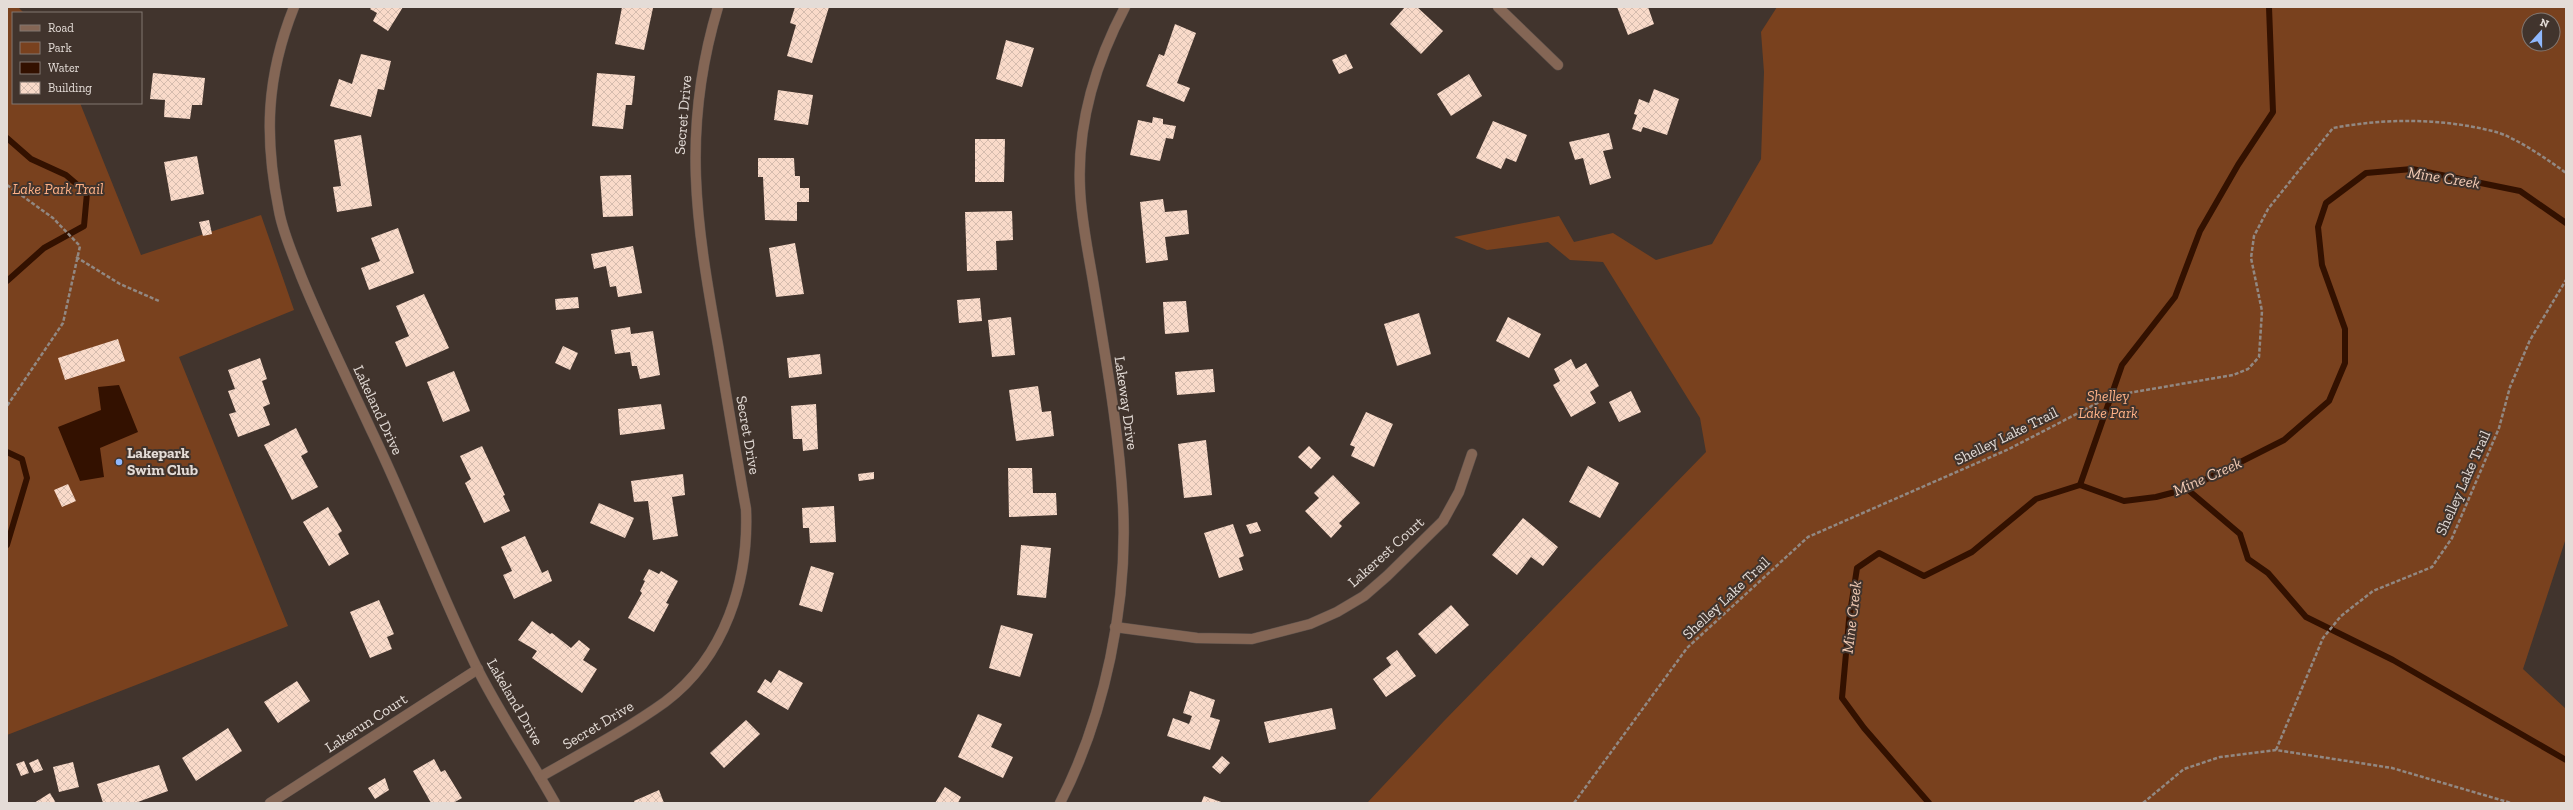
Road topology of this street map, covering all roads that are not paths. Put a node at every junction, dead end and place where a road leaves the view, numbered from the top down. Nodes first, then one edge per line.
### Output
1 (294, 7) edge
2 (718, 7) edge
3 (1125, 7) edge
4 (1498, 7) edge
5 (1558, 65) dead end
6 (1472, 454) dead end
7 (1115, 627) junction
8 (478, 669) junction
9 (540, 777) junction
10 (270, 803) edge
11 (555, 803) edge
12 (1060, 803) edge

1 - 8 street, Lakeland Drive
2 - 9 street, Secret Drive
3 - 7 street, Lakeway Drive
4 - 5 street
6 - 7 street, Lakerest Court
7 - 12 street, Lakeway Drive
8 - 9 street, Lakeland Drive
8 - 10 street, Lakerun Court
9 - 11 street, Lakeland Drive

